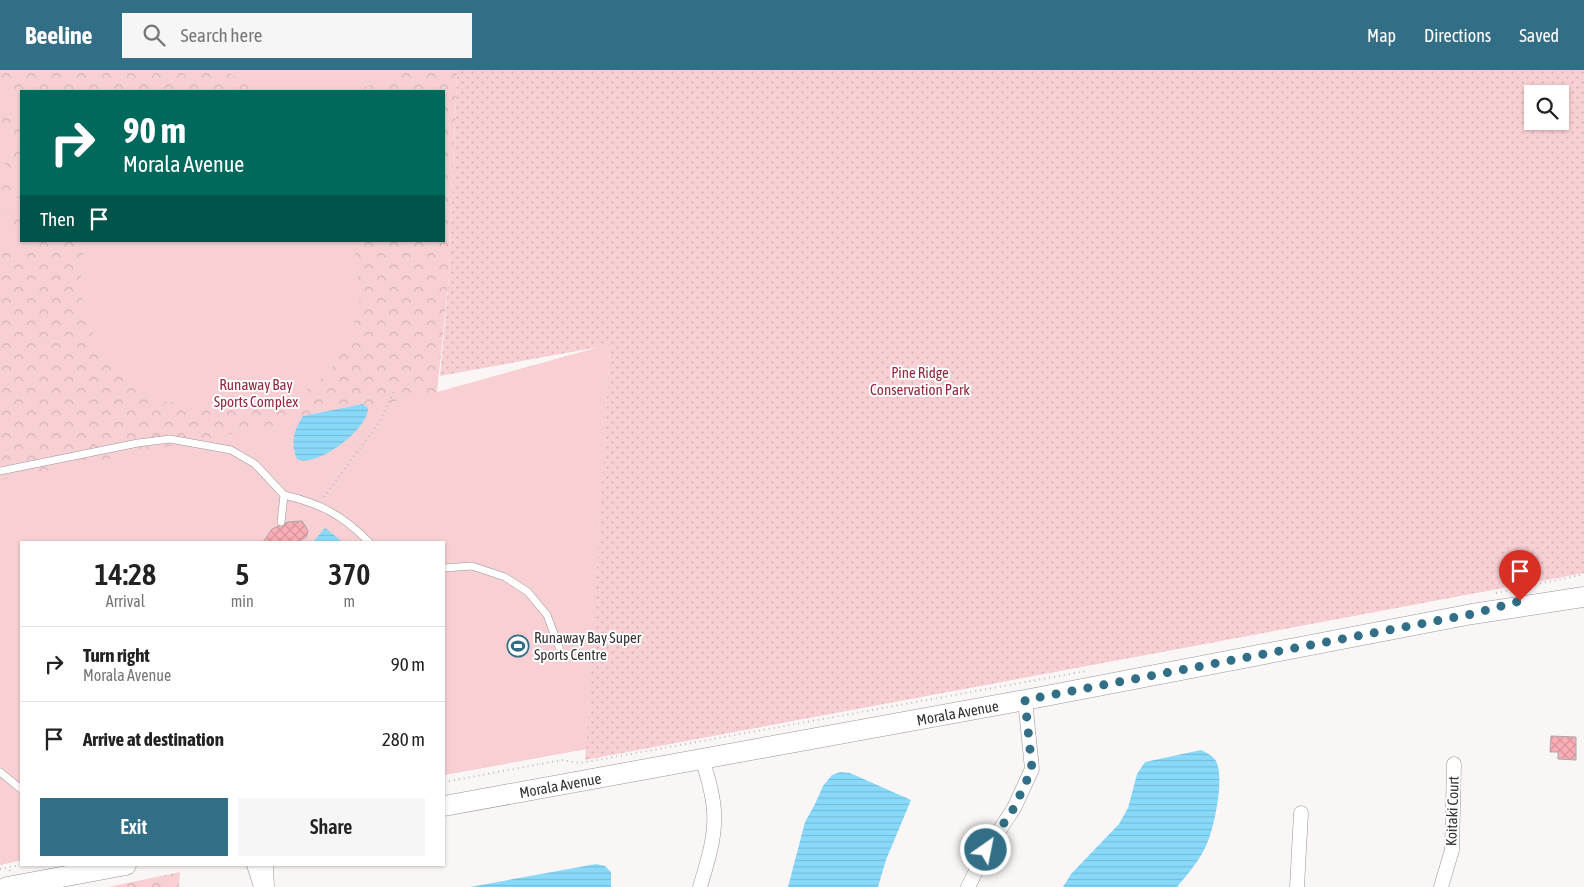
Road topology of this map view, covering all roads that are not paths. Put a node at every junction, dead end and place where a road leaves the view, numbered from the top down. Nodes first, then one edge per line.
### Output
1 (0, 471) edge
2 (284, 495) junction
3 (281, 522) dead end
4 (368, 541) edge
5 (445, 568) edge
6 (1584, 587) edge
7 (1584, 597) edge
8 (1472, 614) junction
9 (558, 646) dead end
10 (1025, 700) junction
11 (702, 758) junction
12 (1454, 764) dead end
13 (0, 772) edge
14 (20, 787) edge
15 (445, 806) edge
16 (1301, 813) dead end
17 (116, 866) edge
18 (254, 866) edge
19 (266, 866) edge
20 (9, 877) edge
21 (261, 887) edge
22 (267, 887) edge
23 (700, 887) edge
24 (968, 887) edge
25 (1298, 887) edge
26 (1441, 887) edge

1 - 2 lane
2 - 3 lane
2 - 4 lane
5 - 9 lane
6 - 8 street, Morala Avenue
7 - 8 street, Morala Avenue
8 - 10 street, Morala Avenue
10 - 11 street, Morala Avenue
10 - 24 street
11 - 15 street, Morala Avenue
11 - 23 street
12 - 26 street, Koitaki Court
13 - 14 lane
16 - 25 street
17 - 20 street
18 - 21 street
19 - 22 street

